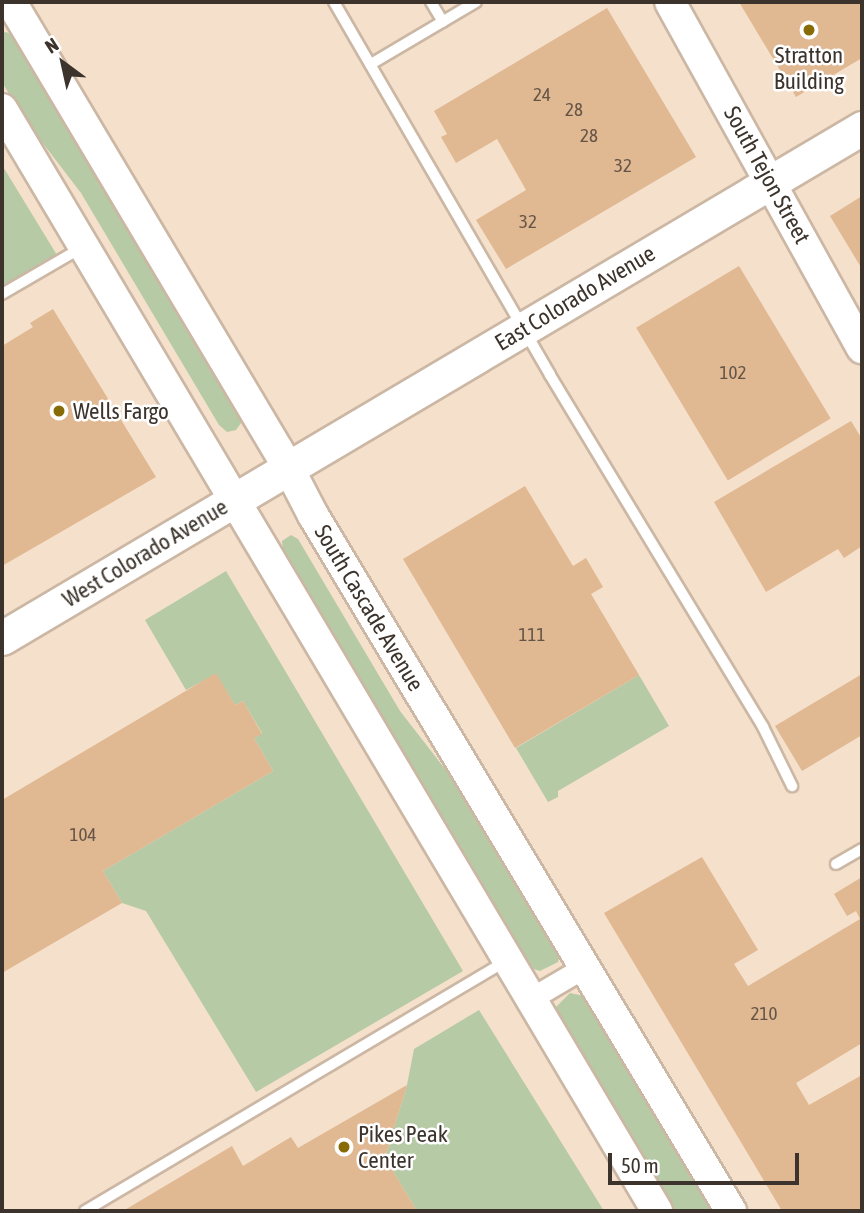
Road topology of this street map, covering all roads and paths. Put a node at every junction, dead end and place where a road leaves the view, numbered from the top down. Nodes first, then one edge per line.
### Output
1 (11, 2) edge
2 (334, 2) edge
3 (431, 2) edge
4 (476, 2) edge
5 (670, 2) edge
6 (443, 22) junction
7 (371, 64) junction
8 (2, 108) edge
9 (862, 128) edge
10 (770, 182) junction
11 (83, 246) junction
12 (2, 294) edge
13 (524, 329) junction
14 (862, 348) edge
15 (288, 467) junction
16 (234, 500) junction
17 (2, 638) edge
18 (792, 786) dead end
19 (862, 849) edge
20 (836, 864) dead end
21 (507, 960) junction
22 (586, 966) junction
23 (530, 999) junction
24 (85, 1211) edge
25 (657, 1211) edge
26 (731, 1211) edge

1 - 15 main road, South Cascade Avenue
2 - 7 lane
3 - 6 lane
4 - 6 lane
5 - 10 main road, South Tejon Street
6 - 7 lane
7 - 13 lane
8 - 11 main road
9 - 10 main road, East Colorado Avenue
10 - 13 main road, East Colorado Avenue
10 - 14 main road, South Tejon Street
11 - 12 lane
11 - 16 main road
13 - 15 main road, East Colorado Avenue
13 - 18 lane
15 - 16 main road, West Colorado Avenue
15 - 22 main road, South Cascade Avenue
16 - 17 main road, West Colorado Avenue
16 - 21 main road
19 - 20 lane
21 - 23 main road
21 - 24 lane
22 - 23 street
22 - 26 main road, South Cascade Avenue
23 - 25 main road

